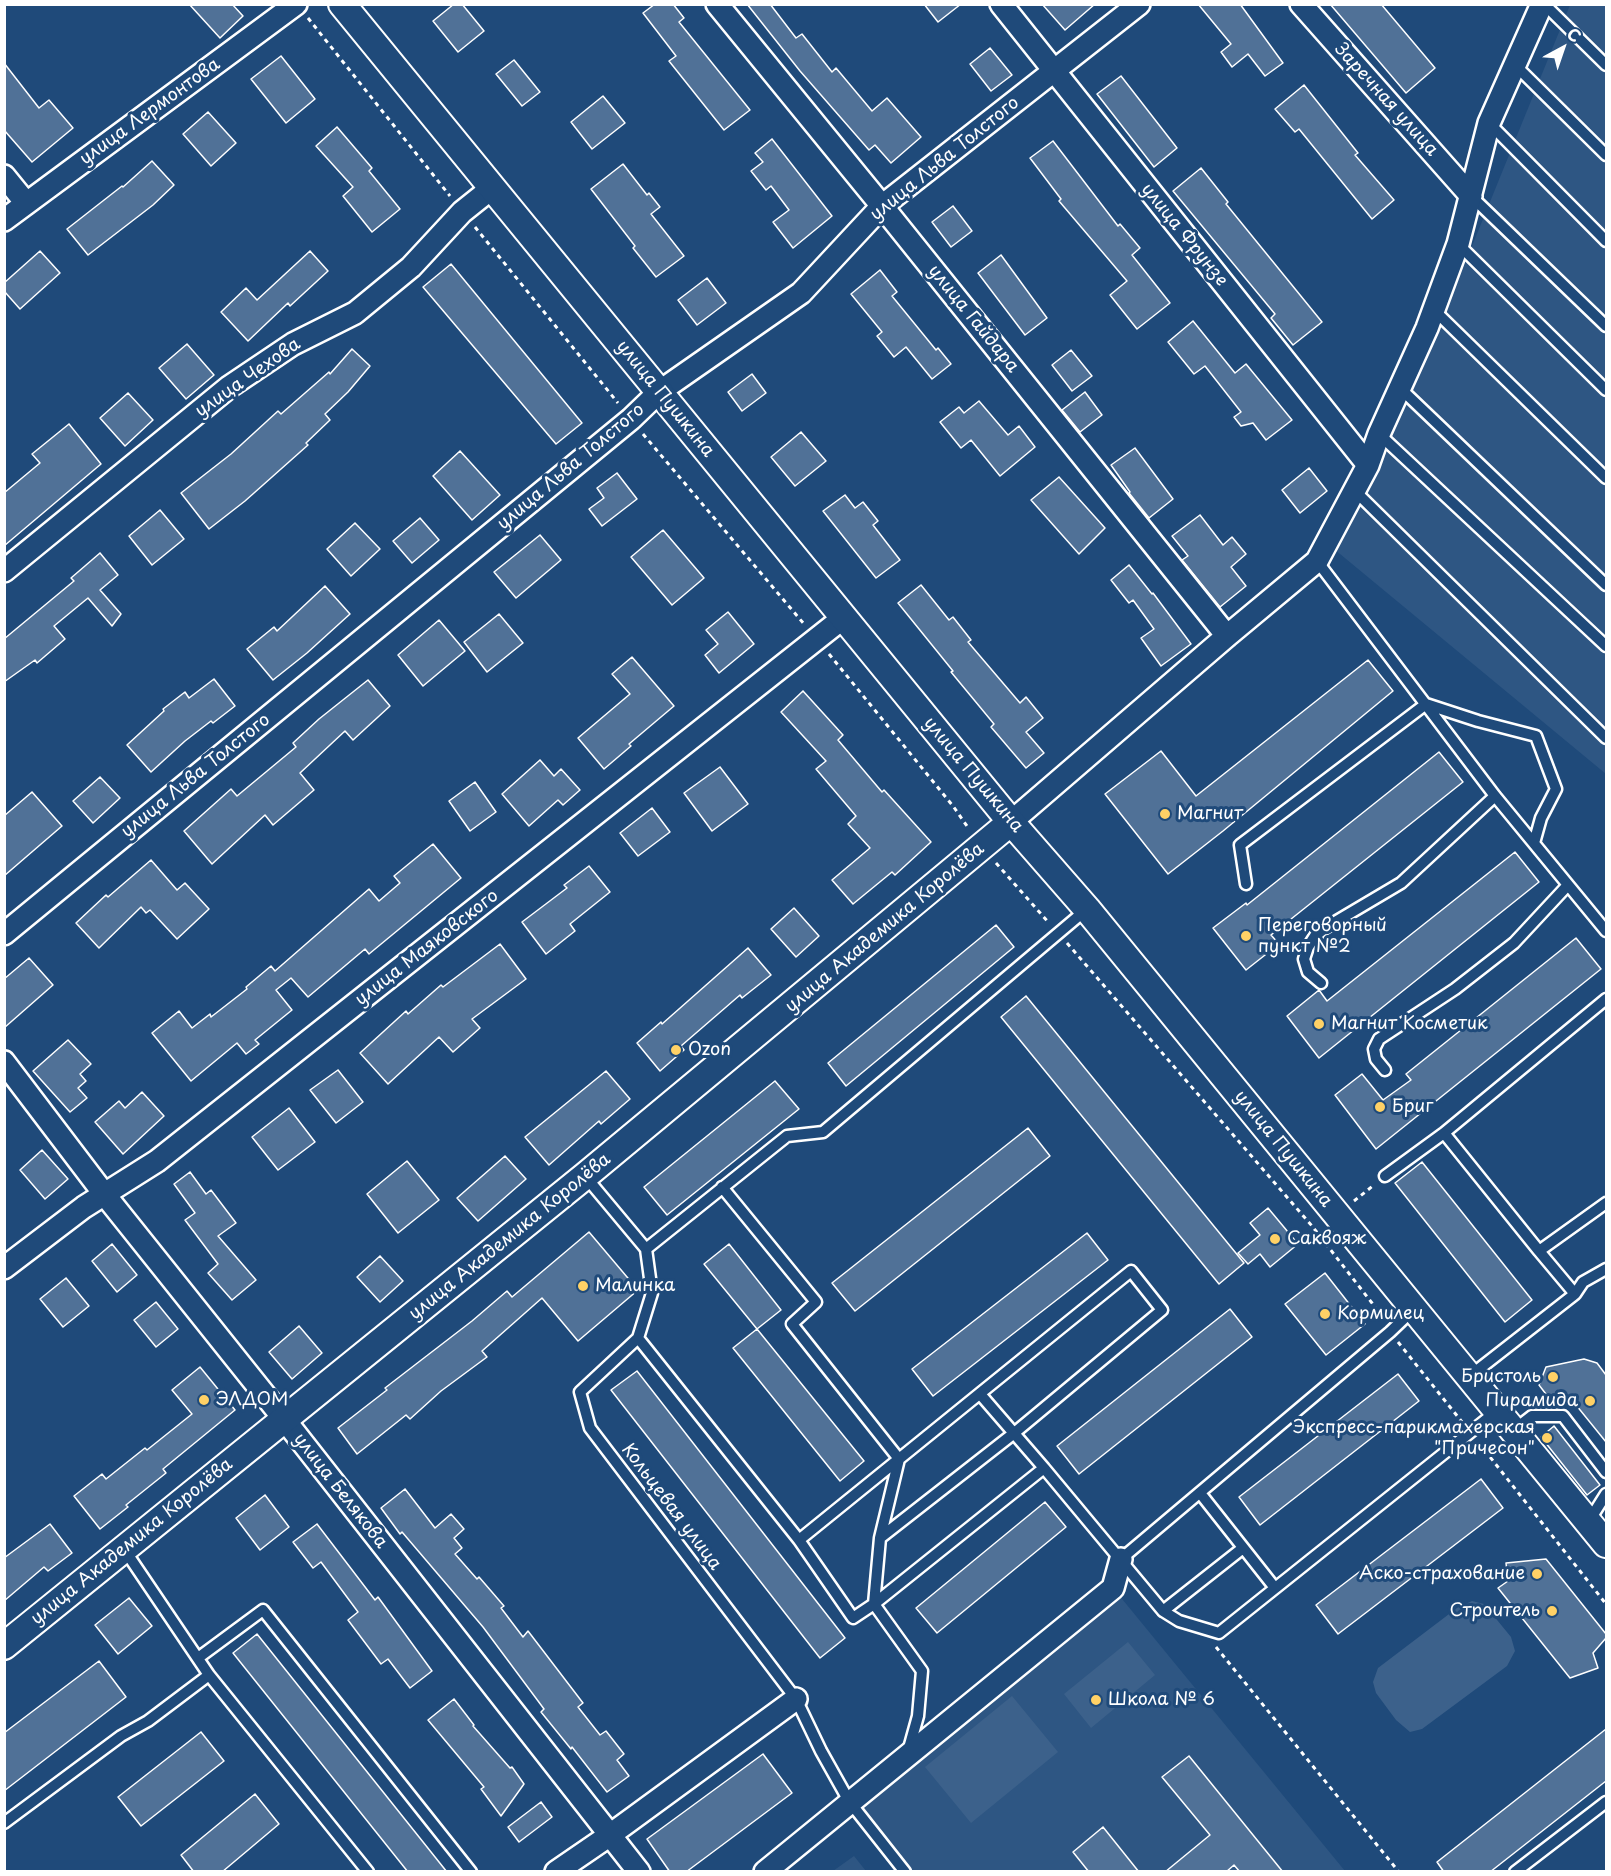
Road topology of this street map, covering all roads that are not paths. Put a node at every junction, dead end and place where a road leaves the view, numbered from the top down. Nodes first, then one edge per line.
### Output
1 (342, 4) edge
2 (717, 4) edge
3 (1001, 4) edge
4 (1139, 4) edge
5 (1301, 4) edge
6 (1543, 4) edge
7 (300, 9) edge
8 (1606, 65) edge
9 (1516, 66) junction
10 (1054, 72) junction
11 (1489, 123) junction
12 (1606, 154) edge
13 (4, 176) edge
14 (492, 188) junction
15 (1471, 195) junction
16 (26, 203) junction
17 (882, 206) junction
18 (4, 220) edge
19 (1606, 241) edge
20 (1458, 244) junction
21 (1433, 308) junction
22 (1606, 326) edge
23 (1401, 389) junction
24 (1606, 390) edge
25 (659, 392) junction
26 (1379, 434) junction
27 (1368, 465) junction
28 (1606, 478) edge
29 (1355, 491) junction
30 (1317, 561) junction
31 (4, 571) edge
32 (1606, 585) edge
33 (843, 618) junction
34 (1227, 636) junction
35 (1606, 646) edge
36 (1426, 704) junction
37 (1606, 738) edge
38 (1495, 796) junction
39 (1011, 822) junction
40 (1534, 843) junction
41 (1246, 884) dead end
42 (1568, 885) junction
43 (1087, 909) junction
44 (1606, 932) edge
45 (4, 934) edge
46 (1321, 983) dead end
47 (1606, 999) edge
48 (4, 1062) edge
49 (1385, 1070) dead end
50 (1444, 1133) junction
51 (585, 1176) junction
52 (1385, 1176) road end
53 (722, 1188) junction
54 (105, 1195) junction
55 (1606, 1203) edge
56 (646, 1249) junction
57 (1539, 1251) junction
58 (4, 1268) edge
59 (1606, 1269) edge
60 (1575, 1294) junction
61 (1414, 1309) junction
62 (638, 1338) junction
63 (1469, 1376) junction
64 (980, 1394) junction
65 (1497, 1410) junction
66 (284, 1419) junction
67 (1514, 1430) junction
68 (1013, 1434) junction
69 (899, 1459) junction
70 (1044, 1468) junction
71 (1606, 1472) edge
72 (1200, 1493) junction
73 (1606, 1494) edge
74 (1589, 1522) junction
75 (880, 1538) junction
76 (799, 1540) junction
77 (1606, 1544) edge
78 (1244, 1548) junction
79 (124, 1549) junction
80 (1121, 1559) junction
81 (1275, 1588) junction
82 (874, 1604) junction
83 (1163, 1611) junction
84 (4, 1646) edge
85 (198, 1658) junction
86 (209, 1675) junction
87 (796, 1699) junction
88 (907, 1757) junction
89 (849, 1801) junction
90 (1606, 1802) edge
91 (4, 1823) edge
92 (610, 1835) junction
93 (368, 1872) edge
94 (471, 1872) edge
95 (556, 1872) edge
96 (639, 1872) edge
97 (765, 1872) edge
98 (905, 1872) edge
99 (1515, 1872) edge

1 - 14 street, улица Пушкина
2 - 17 street, улица Гайдара
3 - 10 street, улица Фрунзе
4 - 10 street, улица Льва Толстого
5 - 15 street, Заречная улица
6 - 8 lane
6 - 9 street
7 - 16 street, улица Лермонтова
9 - 11 street
9 - 12 lane
10 - 17 street, улица Льва Толстого
10 - 27 street, улица Фрунзе
11 - 15 street
11 - 19 lane
13 - 16 street
14 - 25 street, улица Пушкина
14 - 31 street, улица Чехова
15 - 20 street
15 - 22 lane
16 - 18 street, улица Лермонтова
17 - 25 street, улица Льва Толстого
17 - 34 street, улица Гайдара
20 - 21 street
20 - 24 lane
21 - 23 street
21 - 28 lane
23 - 26 street
23 - 32 lane
25 - 33 street, улица Пушкина
25 - 45 street, улица Льва Толстого
26 - 27 street
26 - 35 lane
27 - 29 street
29 - 30 street
29 - 37 lane
30 - 34 street
30 - 36 lane
33 - 39 street, улица Пушкина
33 - 54 street, улица Маяковского
34 - 39 street
36 - 38 lane
36 - 40 lane
36 - 41 lane
38 - 40 lane
38 - 46 lane
39 - 43 street, улица Пушкина
39 - 51 street, улица Академика Королёва
40 - 42 lane
42 - 44 lane
42 - 49 lane
43 - 53 lane
43 - 61 street, улица Пушкина
47 - 50 lane
48 - 54 street, улица Белякова
50 - 52 lane
50 - 57 lane
51 - 56 lane
51 - 66 street, улица Академика Королёва
53 - 56 lane
53 - 69 lane
54 - 58 street, улица Маяковского
54 - 66 street, улица Белякова
55 - 57 lane
56 - 62 lane
57 - 60 lane
59 - 60 lane
60 - 63 lane
61 - 63 street, улица Пушкина
61 - 72 lane
62 - 76 lane
62 - 87 lane, Кольцевая улица
63 - 65 street, улица Пушкина
64 - 68 lane
64 - 68 lane
64 - 69 lane
65 - 67 street, улица Пушкина
65 - 81 lane
66 - 79 street, улица Академика Королёва
66 - 92 street, улица Белякова
67 - 71 lane
67 - 74 street, улица Пушкина
68 - 70 lane
68 - 75 lane
69 - 75 lane
69 - 76 lane
70 - 80 lane
70 - 82 lane
72 - 78 lane
72 - 80 lane
73 - 74 lane
74 - 77 street, улица Пушкина
75 - 82 lane
76 - 82 lane
78 - 81 lane
78 - 83 lane
79 - 84 street, улица Академика Королёва
79 - 85 lane
80 - 83 lane
80 - 88 street
81 - 83 lane
82 - 88 lane
85 - 86 lane
85 - 94 lane
86 - 91 lane
86 - 93 lane
87 - 89 lane
87 - 92 street
88 - 89 street
89 - 97 street
89 - 98 lane
90 - 99 lane
92 - 95 street
92 - 96 street, улица Белякова

